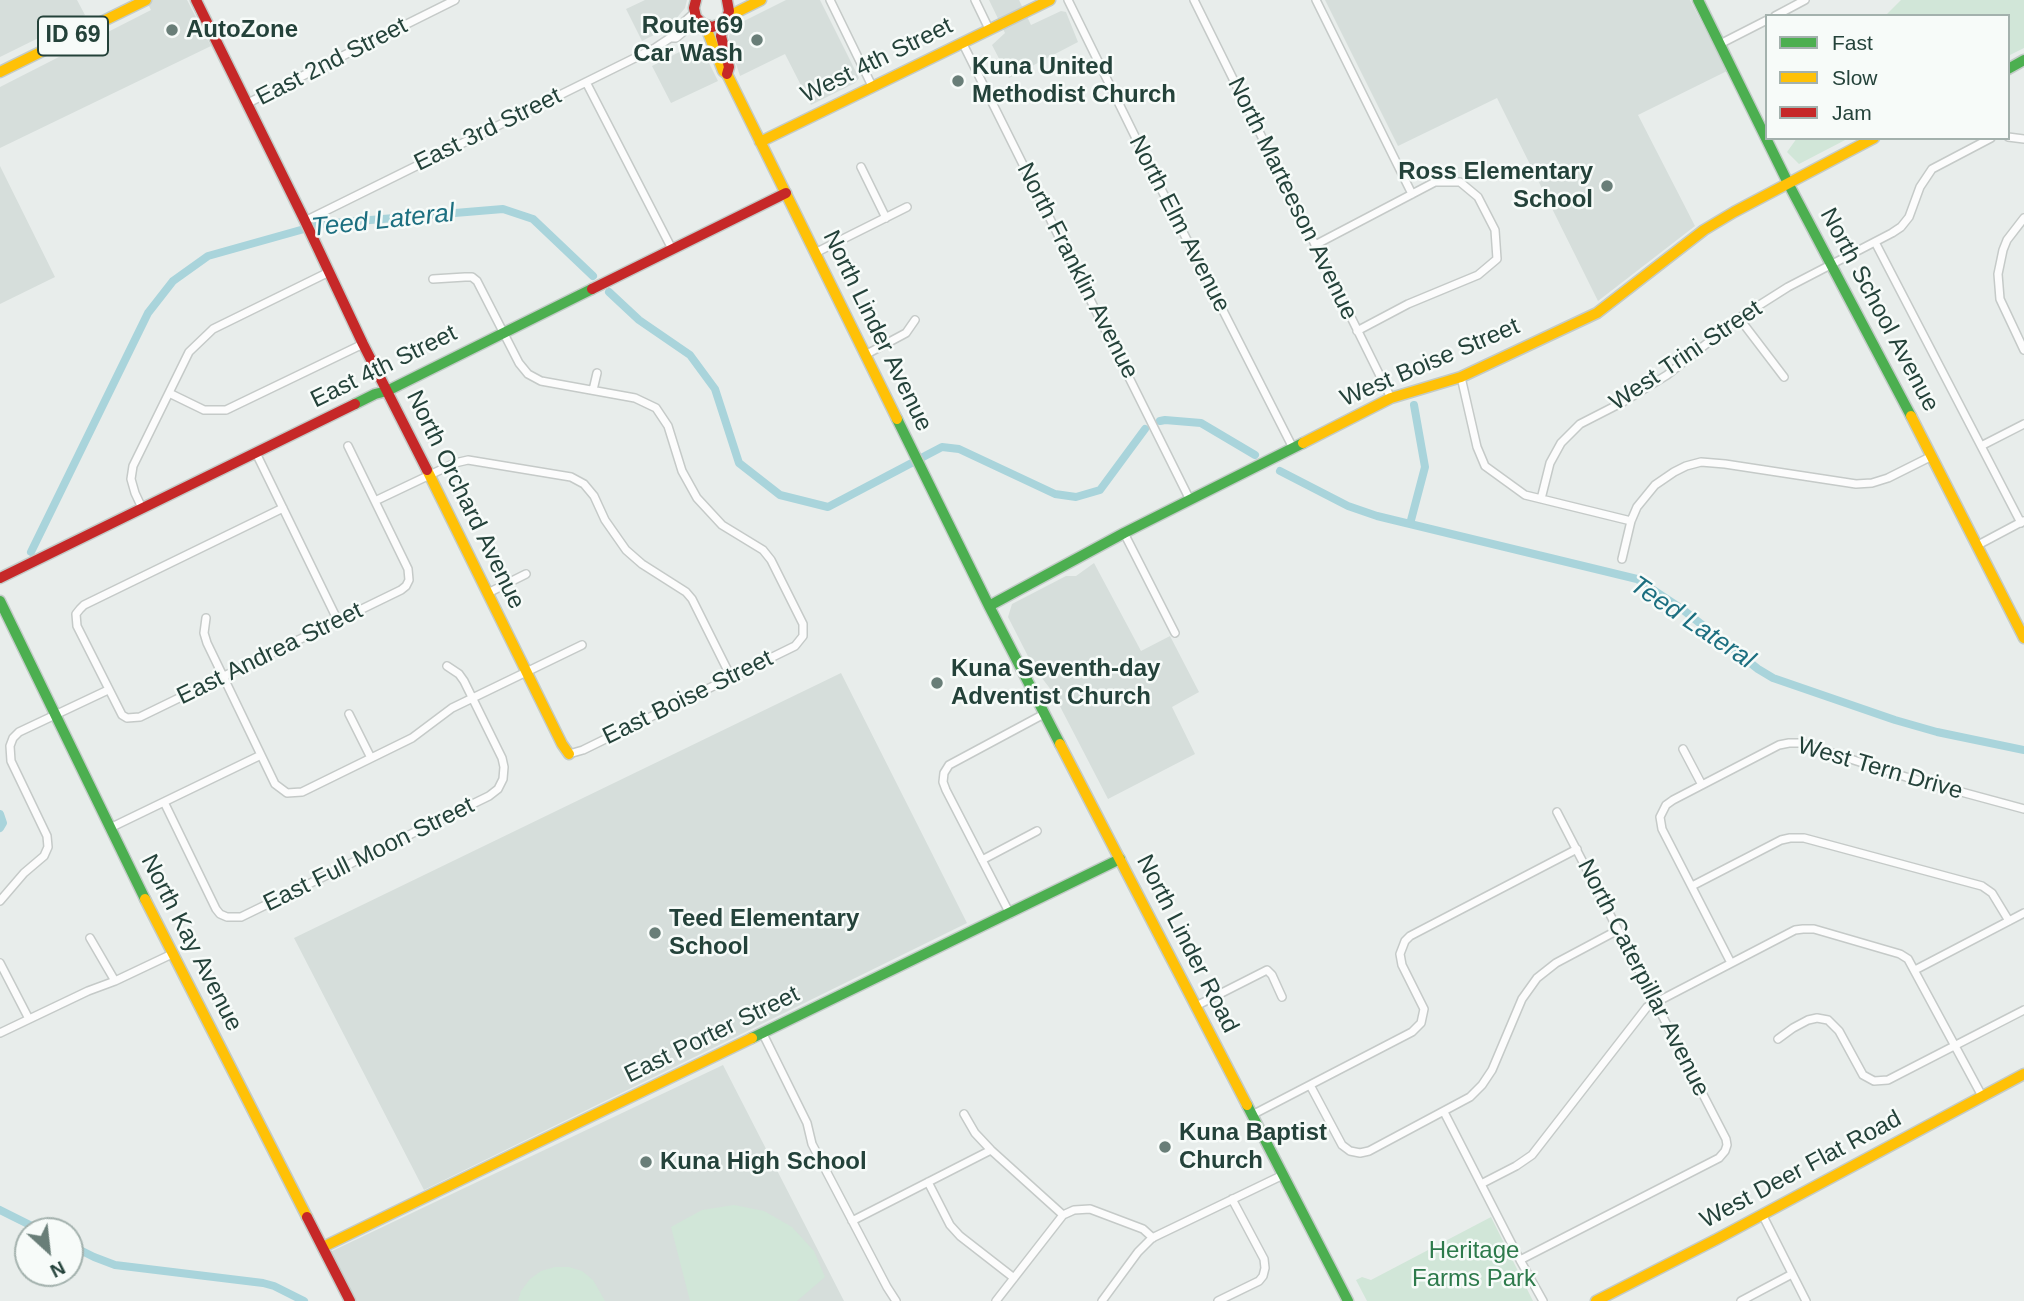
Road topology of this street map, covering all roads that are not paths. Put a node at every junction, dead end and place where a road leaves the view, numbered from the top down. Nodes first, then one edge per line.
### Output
1 (146, 0) edge
2 (196, 0) edge
3 (455, 0) edge
4 (696, 0) edge
5 (727, 0) edge
6 (761, 0) edge
7 (830, 0) edge
8 (975, 0) edge
9 (1051, 0) edge
10 (1068, 0) edge
11 (1194, 0) edge
12 (1316, 0) edge
13 (1698, 0) edge
14 (1805, 0) edge
15 (694, 13) junction
16 (1779, 14) edge
17 (726, 19) junction
18 (1765, 21) edge
19 (704, 25) junction
20 (989, 29) junction
21 (670, 38) junction
22 (962, 42) junction
23 (1720, 44) junction
24 (0, 72) edge
25 (727, 74) junction
26 (586, 82) junction
27 (872, 86) junction
28 (246, 104) junction
29 (1765, 136) edge
30 (1767, 140) edge
31 (1870, 140) edge
32 (1987, 140) edge
33 (760, 142) junction
34 (861, 167) dead end
35 (1788, 183) junction
36 (786, 193) junction
37 (1412, 194) junction
38 (908, 207) dead end
39 (886, 218) junction
40 (2024, 218) edge
41 (307, 225) junction
42 (1874, 242) junction
43 (1315, 245) junction
44 (672, 249) junction
45 (815, 253) junction
46 (1831, 265) junction
47 (329, 272) junction
48 (433, 279) dead end
49 (1739, 318) junction
50 (915, 320) dead end
51 (1357, 331) junction
52 (505, 333) junction
53 (363, 344) junction
54 (2024, 350) edge
55 (865, 355) junction
56 (597, 373) dead end
57 (1461, 377) junction
58 (1784, 377) dead end
59 (593, 390) junction
60 (387, 391) junction
61 (169, 393) junction
62 (1391, 398) junction
63 (2024, 424) edge
64 (348, 446) dead end
65 (1981, 446) junction
66 (1293, 448) junction
67 (256, 453) junction
68 (1932, 456) junction
69 (429, 475) junction
70 (1541, 499) junction
71 (1190, 500) junction
72 (375, 501) junction
73 (142, 508) junction
74 (283, 509) junction
75 (1631, 521) junction
76 (2022, 522) edge
77 (1124, 533) junction
78 (1978, 545) junction
79 (1622, 559) dead end
80 (526, 575) dead end
81 (0, 578) edge
82 (488, 593) junction
83 (0, 601) edge
84 (989, 606) junction
85 (206, 618) dead end
86 (338, 621) junction
87 (1175, 633) dead end
88 (2024, 638) edge
89 (582, 645) dead end
90 (447, 666) dead end
91 (527, 672) junction
92 (223, 676) junction
93 (731, 677) junction
94 (108, 690) junction
95 (473, 698) junction
96 (1044, 713) junction
97 (349, 714) dead end
98 (56, 715) junction
99 (1684, 749) dead end
100 (569, 754) joint
101 (261, 755) junction
102 (371, 758) junction
103 (1702, 785) junction
104 (164, 802) junction
105 (2024, 809) edge
106 (1557, 812) dead end
107 (110, 828) junction
108 (1038, 831) dead end
109 (1577, 849) junction
110 (1120, 859) junction
111 (982, 860) junction
112 (1692, 887) junction
113 (0, 901) edge
114 (2024, 913) edge
115 (1010, 914) junction
116 (2009, 921) junction
117 (1618, 930) junction
118 (90, 938) dead end
119 (172, 954) junction
120 (1731, 962) junction
121 (0, 963) edge
122 (1915, 970) junction
123 (115, 981) junction
124 (1282, 997) dead end
125 (1655, 1002) junction
126 (1196, 1006) junction
127 (2024, 1010) edge
128 (29, 1019) junction
129 (0, 1034) edge
130 (763, 1034) junction
131 (1778, 1039) dead end
132 (1954, 1046) junction
133 (2024, 1074) edge
134 (1310, 1085) junction
135 (1982, 1096) junction
136 (1444, 1112) junction
137 (964, 1114) dead end
138 (1252, 1115) junction
139 (991, 1150) junction
140 (1283, 1175) junction
141 (928, 1182) junction
142 (1481, 1184) junction
143 (1232, 1199) junction
144 (1762, 1214) junction
145 (1063, 1215) junction
146 (852, 1221) junction
147 (1153, 1238) junction
148 (323, 1247) junction
149 (1520, 1260) junction
150 (1792, 1274) junction
151 (1014, 1278) junction
152 (350, 1301) edge
153 (896, 1301) edge
154 (996, 1301) edge
155 (1102, 1301) edge
156 (1218, 1301) edge
157 (1348, 1301) edge
158 (1543, 1301) edge
159 (1596, 1301) edge
160 (1741, 1301) edge
161 (1806, 1301) edge

1 - 24 street, ID 69
2 - 28 street, North Orchard Avenue
3 - 28 street, East 2nd Street
4 - 15 street
5 - 17 street, North Linder Avenue
6 - 17 street
7 - 27 street
8 - 20 street
9 - 20 street, West 4th Street
10 - 66 street, North Elm Avenue
11 - 43 street, North Marteeson Avenue
12 - 37 street
13 - 23 street, North School Avenue
14 - 16 street
15 - 19 street, North Linder Avenue
15 - 21 street, East 3rd Street
17 - 19 street
17 - 25 street, North Linder Avenue
18 - 23 street
19 - 21 street, East 3rd Street
19 - 25 street, North Linder Avenue
20 - 22 street, West 4th Street
21 - 26 street, East 3rd Street
22 - 27 street, West 4th Street
22 - 71 street, North Franklin Avenue
23 - 29 street, North School Avenue
25 - 33 street, North Linder Avenue
26 - 41 street, East 3rd Street
26 - 44 street
27 - 33 street, West 4th Street
28 - 41 street, North Orchard Avenue
30 - 35 street, North School Avenue
31 - 35 street, West Boise Street
32 - 42 street, West Trini Street
33 - 36 street, North Linder Avenue
34 - 39 street
35 - 46 street, North School Avenue
35 - 57 street, West Boise Street
36 - 44 street, East 4th Street
36 - 45 street, North Linder Avenue
37 - 43 street
37 - 51 street
38 - 39 street
39 - 45 street
40 - 54 street
41 - 47 street, North Orchard Avenue
42 - 46 street, West Trini Street
42 - 65 street
43 - 51 street, North Marteeson Avenue
44 - 52 street, East 4th Street
45 - 55 street, North Linder Avenue
46 - 49 street, West Trini Street
46 - 68 street, North School Avenue
47 - 53 street, North Orchard Avenue
47 - 61 street
48 - 52 street
49 - 58 street
49 - 70 street, West Trini Street
50 - 55 street
51 - 62 street, North Marteeson Avenue
52 - 59 street
52 - 60 street, East 4th Street
53 - 60 street, North Orchard Avenue
53 - 61 street
55 - 84 street, North Linder Avenue
56 - 59 street
57 - 62 street, West Boise Street
57 - 70 street
59 - 93 street, East Boise Street
60 - 67 street, East 4th Street
60 - 69 street, North Orchard Avenue
61 - 73 street
62 - 66 street, West Boise Street
63 - 65 street
64 - 72 street
65 - 76 street
66 - 71 street, West Boise Street
67 - 73 street, East 4th Street
67 - 74 street
68 - 75 street
68 - 78 street, North School Avenue
69 - 72 street
69 - 82 street, North Orchard Avenue
69 - 93 street
70 - 75 street
71 - 77 street, West Boise Street
72 - 86 street, East Andrea Street
73 - 81 street, East 4th Street
74 - 86 street
74 - 94 street
75 - 79 street
76 - 78 street
77 - 84 street, West Boise Street
77 - 87 street
78 - 88 street, North School Avenue
80 - 82 street
82 - 91 street, North Orchard Avenue
83 - 98 street, North Kay Avenue
84 - 96 street, North Linder Road
85 - 92 street
86 - 92 street, East Andrea Street
89 - 91 street
90 - 95 street
91 - 95 street
91 - 100 street, North Orchard Avenue
92 - 94 street, East Andrea Street
92 - 101 street
93 - 100 street, East Boise Street
94 - 98 street
95 - 102 street
95 - 104 street, East Full Moon Street
96 - 110 street, North Linder Road
96 - 111 street
97 - 102 street
98 - 107 street, North Kay Avenue
98 - 113 street
99 - 103 street
101 - 102 street
101 - 104 street
103 - 105 street, West Tern Drive
103 - 112 street, West Tern Drive
104 - 107 street
106 - 109 street, North Caterpillar Avenue
107 - 119 street, North Kay Avenue
108 - 111 street
109 - 117 street, North Caterpillar Avenue
109 - 134 street
110 - 115 street, East Porter Street
110 - 126 street, North Linder Road
111 - 115 street
112 - 116 street
112 - 120 street
114 - 116 street
115 - 130 street, East Porter Street
116 - 122 street
117 - 125 street, North Caterpillar Avenue
117 - 136 street
118 - 123 street
119 - 123 street
119 - 148 street, North Kay Avenue
120 - 122 street
120 - 125 street
121 - 128 street
122 - 132 street
123 - 128 street
124 - 126 street
125 - 142 street
125 - 149 street, North Caterpillar Avenue
126 - 138 street, North Linder Road
127 - 132 street
128 - 129 street
130 - 146 street
130 - 148 street, East Porter Street
131 - 132 street
132 - 135 street
133 - 135 street, West Deer Flat Road
134 - 136 street
134 - 138 street
135 - 144 street, West Deer Flat Road
136 - 142 street
137 - 139 street
138 - 140 street, North Linder Road
139 - 141 street
139 - 145 street
140 - 143 street
140 - 157 street, North Linder Road
141 - 146 street
141 - 151 street
142 - 149 street
143 - 147 street
143 - 156 street
144 - 150 street
144 - 159 street, West Deer Flat Road
145 - 147 street
145 - 151 street
146 - 153 street
147 - 155 street
148 - 152 street, North Kay Avenue
149 - 158 street
150 - 160 street
150 - 161 street
151 - 154 street

